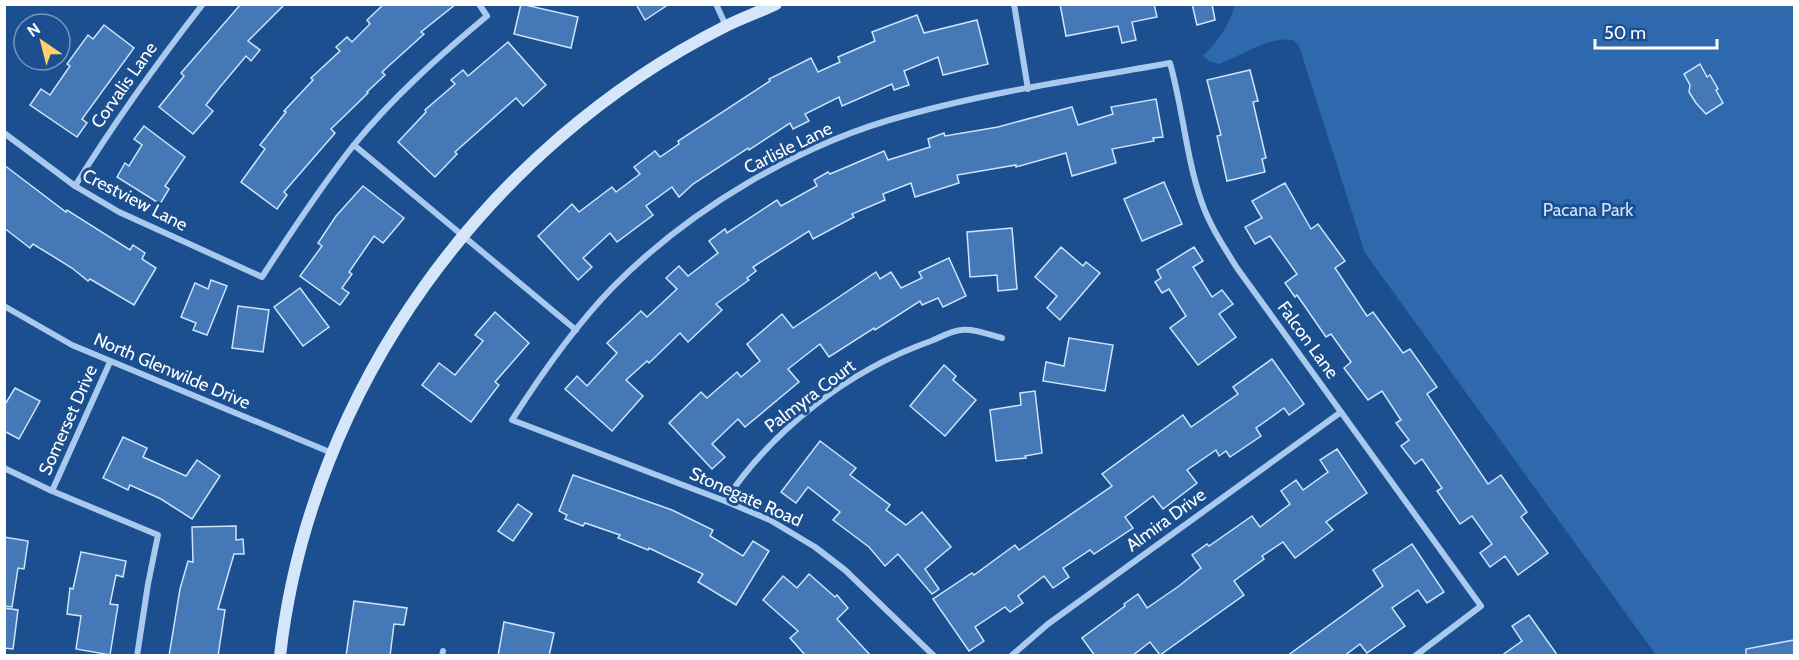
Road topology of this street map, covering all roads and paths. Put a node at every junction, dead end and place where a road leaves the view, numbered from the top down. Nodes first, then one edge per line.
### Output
1 (202, 4) edge
2 (479, 4) edge
3 (716, 4) edge
4 (776, 4) edge
5 (1014, 4) edge
6 (726, 26) junction
7 (1170, 63) joint
8 (1028, 89) junction
9 (4, 134) edge
10 (354, 145) junction
11 (75, 186) junction
12 (462, 236) junction
13 (4, 306) edge
14 (576, 330) junction
15 (1002, 338) dead end
16 (110, 362) junction
17 (1341, 412) junction
18 (512, 420) joint
19 (332, 453) junction
20 (4, 468) edge
21 (52, 491) junction
22 (725, 501) junction
23 (137, 656) edge
24 (280, 656) edge
25 (934, 656) edge
26 (1011, 656) edge
27 (1415, 656) edge

1 - 11 street, Corvalis Lane
2 - 10 street
3 - 6 street
4 - 6 street
5 - 8 street
6 - 12 street
7 - 8 street, Carlisle Lane
7 - 17 street, Falcon Lane
8 - 14 street, Carlisle Lane
9 - 11 street, Crestview Lane
10 - 11 street, Crestview Lane
10 - 12 street
12 - 14 street
12 - 19 street
13 - 16 street, North Glenwilde Drive
14 - 18 street, Carlisle Lane
15 - 22 street, Palmyra Court
16 - 19 street, North Glenwilde Drive
16 - 21 street, Somerset Drive
17 - 26 street, Almira Drive
17 - 27 street, Falcon Lane
18 - 22 street, Stonegate Road
19 - 24 street
20 - 21 street
21 - 23 street
22 - 25 street, Stonegate Road

